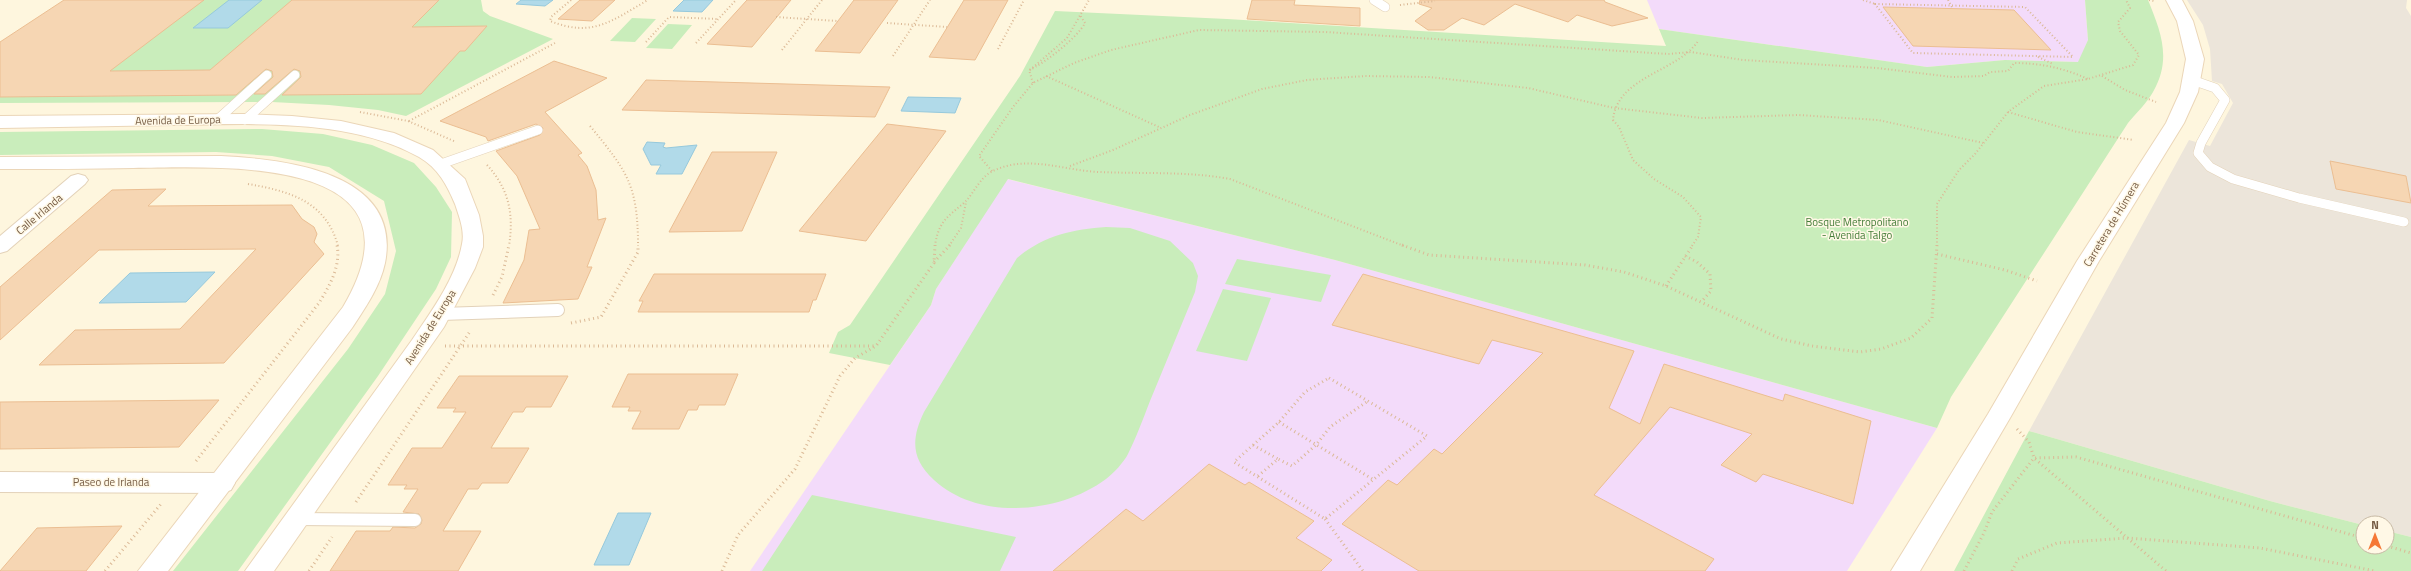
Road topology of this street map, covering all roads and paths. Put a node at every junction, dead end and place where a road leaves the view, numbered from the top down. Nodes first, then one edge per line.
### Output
1 (571, 0) edge
2 (648, 0) edge
3 (736, 0) edge
4 (822, 0) edge
5 (930, 0) edge
6 (1024, 0) edge
7 (1089, 0) edge
8 (1374, 0) edge
9 (1863, 0) edge
10 (1948, 0) edge
11 (2126, 0) edge
12 (2149, 0) edge
13 (2164, 0) edge
14 (1435, 1) edge
15 (1875, 4) junction
16 (1384, 7) joint
17 (1953, 7) junction
18 (1080, 15) junction
19 (776, 17) dead end
20 (718, 19) junction
21 (806, 19) junction
22 (838, 21) dead end
23 (886, 23) dead end
24 (914, 25) junction
25 (947, 27) dead end
26 (1698, 41) dead end
27 (646, 42) dead end
28 (555, 43) dead end
29 (696, 43) dead end
30 (782, 50) dead end
31 (998, 50) dead end
32 (1691, 52) junction
33 (893, 56) dead end
34 (2036, 56) junction
35 (2055, 65) junction
36 (1030, 70) junction
37 (267, 75) dead end
38 (295, 75) dead end
39 (2101, 75) junction
40 (1046, 76) junction
41 (2088, 79) junction
42 (2192, 80) junction
43 (1033, 83) junction
44 (2156, 102) dead end
45 (1614, 108) junction
46 (355, 111) dead end
47 (2008, 112) junction
48 (217, 120) junction
49 (245, 120) junction
50 (408, 121) junction
51 (0, 122) edge
52 (590, 126) dead end
53 (1159, 127) junction
54 (538, 130) dead end
55 (2134, 140) dead end
56 (1983, 143) junction
57 (473, 153) junction
58 (0, 163) edge
59 (441, 164) junction
60 (1069, 167) junction
61 (992, 172) junction
62 (78, 180) dead end
63 (245, 183) dead end
64 (966, 201) junction
65 (2404, 222) dead end
66 (0, 247) edge
67 (1937, 254) junction
68 (1685, 256) junction
69 (934, 263) junction
70 (2037, 281) dead end
71 (1666, 286) junction
72 (1701, 302) junction
73 (558, 310) dead end
74 (483, 312) junction
75 (441, 314) junction
76 (566, 323) dead end
77 (420, 346) junction
78 (462, 346) junction
79 (876, 346) junction
80 (1368, 401) junction
81 (1998, 418) junction
82 (1278, 422) junction
83 (1253, 445) junction
84 (1316, 445) junction
85 (2034, 458) junction
86 (1278, 459) junction
87 (1258, 476) junction
88 (1374, 480) junction
89 (0, 482) edge
90 (178, 483) junction
91 (222, 483) junction
92 (296, 518) junction
93 (1325, 518) junction
94 (344, 519) junction
95 (415, 520) dead end
96 (2355, 536) edge
97 (2127, 538) junction
98 (2395, 548) edge
99 (2411, 553) edge
100 (105, 571) edge
101 (152, 571) edge
102 (259, 571) edge
103 (309, 571) edge
104 (722, 571) edge
105 (1363, 571) edge
106 (1905, 571) edge
107 (1964, 571) edge
108 (2012, 571) edge
109 (2166, 571) edge
110 (2375, 571) edge

1 - 2 path
3 - 20 path
4 - 21 path
5 - 24 path
6 - 31 path
7 - 18 path
8 - 16 lane
9 - 15 path
10 - 17 path
11 - 39 path
12 - 13 path
13 - 42 street, Carretera de Húmera
14 - 16 path
15 - 17 path
15 - 34 path
17 - 34 path
18 - 36 path
18 - 36 path
19 - 21 path
20 - 27 path
20 - 29 path
21 - 22 path
21 - 30 path
23 - 24 path
24 - 25 path
24 - 33 path
26 - 32 path
28 - 50 path
32 - 35 path
32 - 40 path
32 - 45 path
34 - 35 path
35 - 41 path
36 - 43 path
37 - 48 lane
38 - 49 lane
39 - 41 path
39 - 44 path
40 - 43 path
40 - 53 path
41 - 47 path
42 - 65 lane
42 - 81 street, Carretera de Húmera
43 - 61 path
45 - 53 path
45 - 56 path
45 - 68 path
46 - 50 path
47 - 55 path
47 - 56 path
48 - 49 street, Avenida de Europa
48 - 51 street, Avenida de Europa
49 - 59 street, Avenida de Europa
50 - 57 path
52 - 76 path
53 - 60 path
54 - 57 lane
56 - 67 path
57 - 59 lane
57 - 74 path
58 - 91 street
59 - 75 street, Avenida de Europa
60 - 61 path
60 - 71 path
61 - 64 path
62 - 66 street, Calle Irlanda
63 - 90 path
64 - 69 path
64 - 69 path
67 - 70 path
67 - 72 path
68 - 71 path
68 - 72 path
69 - 79 path
71 - 72 path
73 - 74 lane
74 - 75 lane
74 - 78 path
75 - 77 street, Avenida de Europa
77 - 78 path
77 - 92 street, Avenida de Europa
78 - 79 path
78 - 94 path
79 - 104 path
80 - 82 path
80 - 84 path
80 - 88 path
81 - 85 path
81 - 106 street, Carretera de Húmera
82 - 83 path
82 - 84 path
83 - 86 path
83 - 87 path
84 - 86 path
84 - 88 path
85 - 96 path
85 - 97 path
85 - 107 path
86 - 87 path
87 - 93 path
88 - 93 path
89 - 90 street, Paseo de Irlanda
90 - 91 street, Paseo de Irlanda
90 - 100 path
91 - 101 street
92 - 94 lane
92 - 102 street, Avenida de Europa
93 - 105 path
94 - 95 lane
94 - 103 path
97 - 108 path
97 - 109 path
97 - 110 path
98 - 99 path

